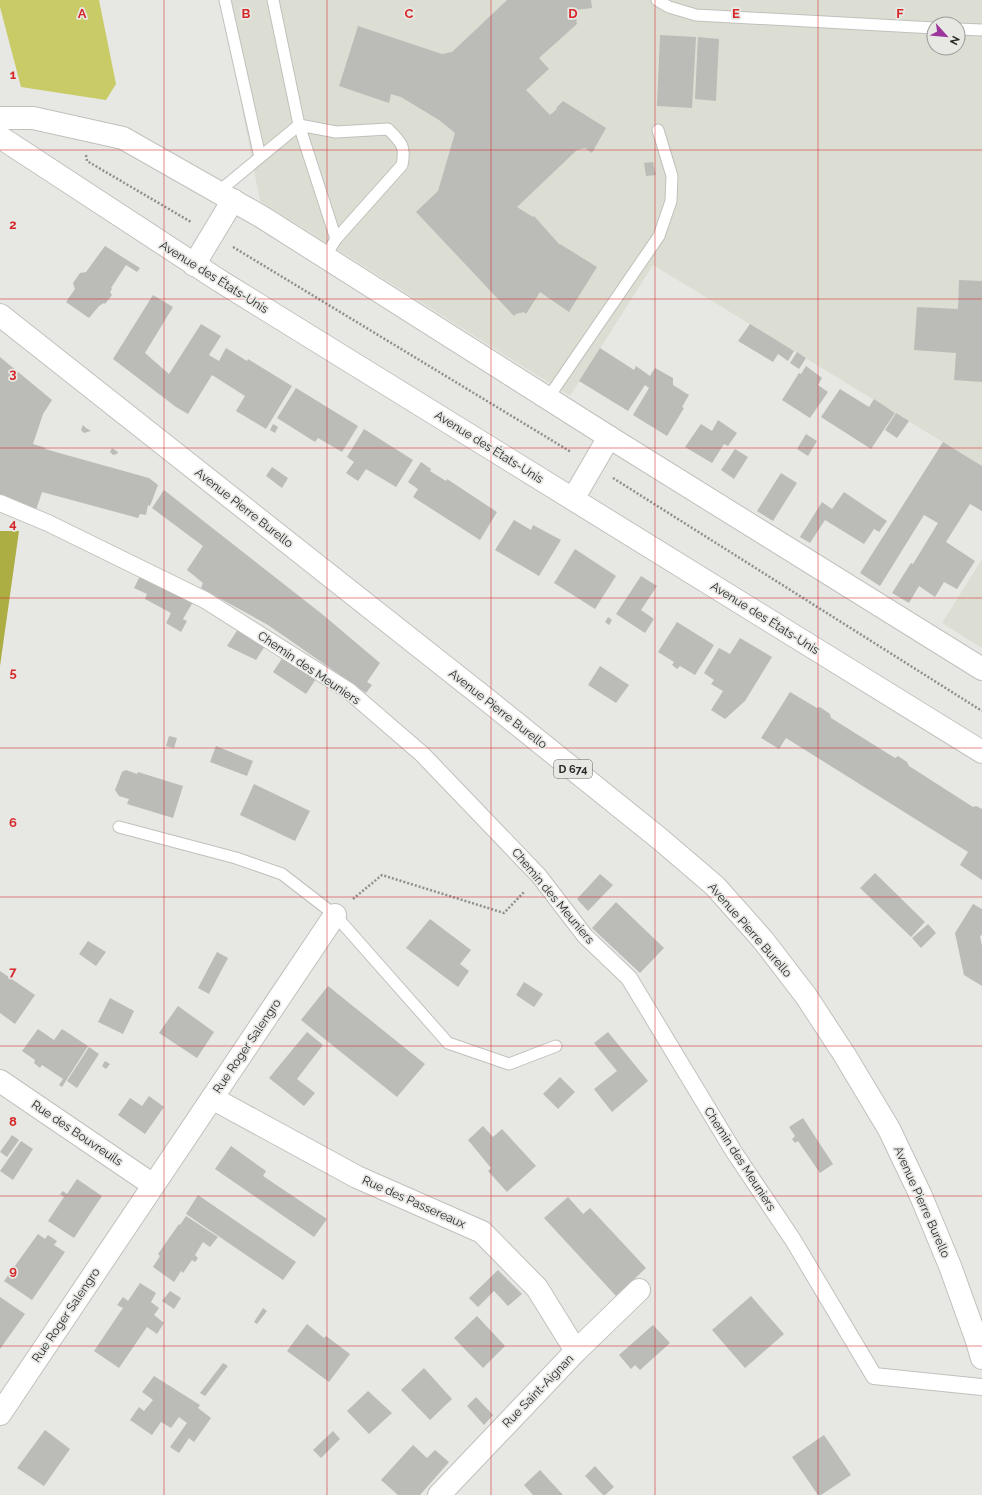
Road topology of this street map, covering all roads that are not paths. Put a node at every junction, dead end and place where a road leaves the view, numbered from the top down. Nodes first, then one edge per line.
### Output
1 (225, 0) edge
2 (272, 0) edge
3 (657, 0) edge
4 (926, 28) edge
5 (966, 29) edge
6 (982, 30) edge
7 (0, 118) edge
8 (299, 125) junction
9 (658, 130) dead end
10 (0, 137) edge
11 (260, 157) junction
12 (226, 196) junction
13 (330, 248) junction
14 (194, 265) junction
15 (0, 314) edge
16 (548, 398) junction
17 (609, 437) junction
18 (572, 499) junction
19 (0, 503) edge
20 (982, 668) edge
21 (982, 752) edge
22 (119, 827) dead end
23 (334, 915) junction
24 (556, 1046) dead end
25 (0, 1081) edge
26 (212, 1098) junction
27 (153, 1185) junction
28 (639, 1290) dead end
29 (576, 1351) junction
30 (982, 1358) edge
31 (982, 1387) edge
32 (0, 1414) edge
33 (441, 1494) edge

1 - 11 lane
2 - 8 lane
3 - 4 lane
5 - 6 lane
7 - 12 street
8 - 11 lane
8 - 13 lane
8 - 13 lane
9 - 16 lane
10 - 14 street, Avenue des États-Unis
11 - 12 lane
12 - 13 street
12 - 14 street
13 - 16 street
14 - 18 street, Avenue des États-Unis
15 - 30 street, Avenue Pierre Burello / D 674
16 - 17 street
17 - 18 street
17 - 20 street
18 - 21 street, Avenue des États-Unis
19 - 31 street, Chemin des Meuniers
22 - 23 lane
23 - 24 lane
23 - 26 street, Rue Roger Salengro
25 - 27 street, Rue des Bouvreuils
26 - 27 street, Rue Roger Salengro
26 - 29 street, Rue des Passereaux
27 - 32 street, Rue Roger Salengro
28 - 29 street, Rue Saint-Aignan
29 - 33 street, Rue Saint-Aignan

